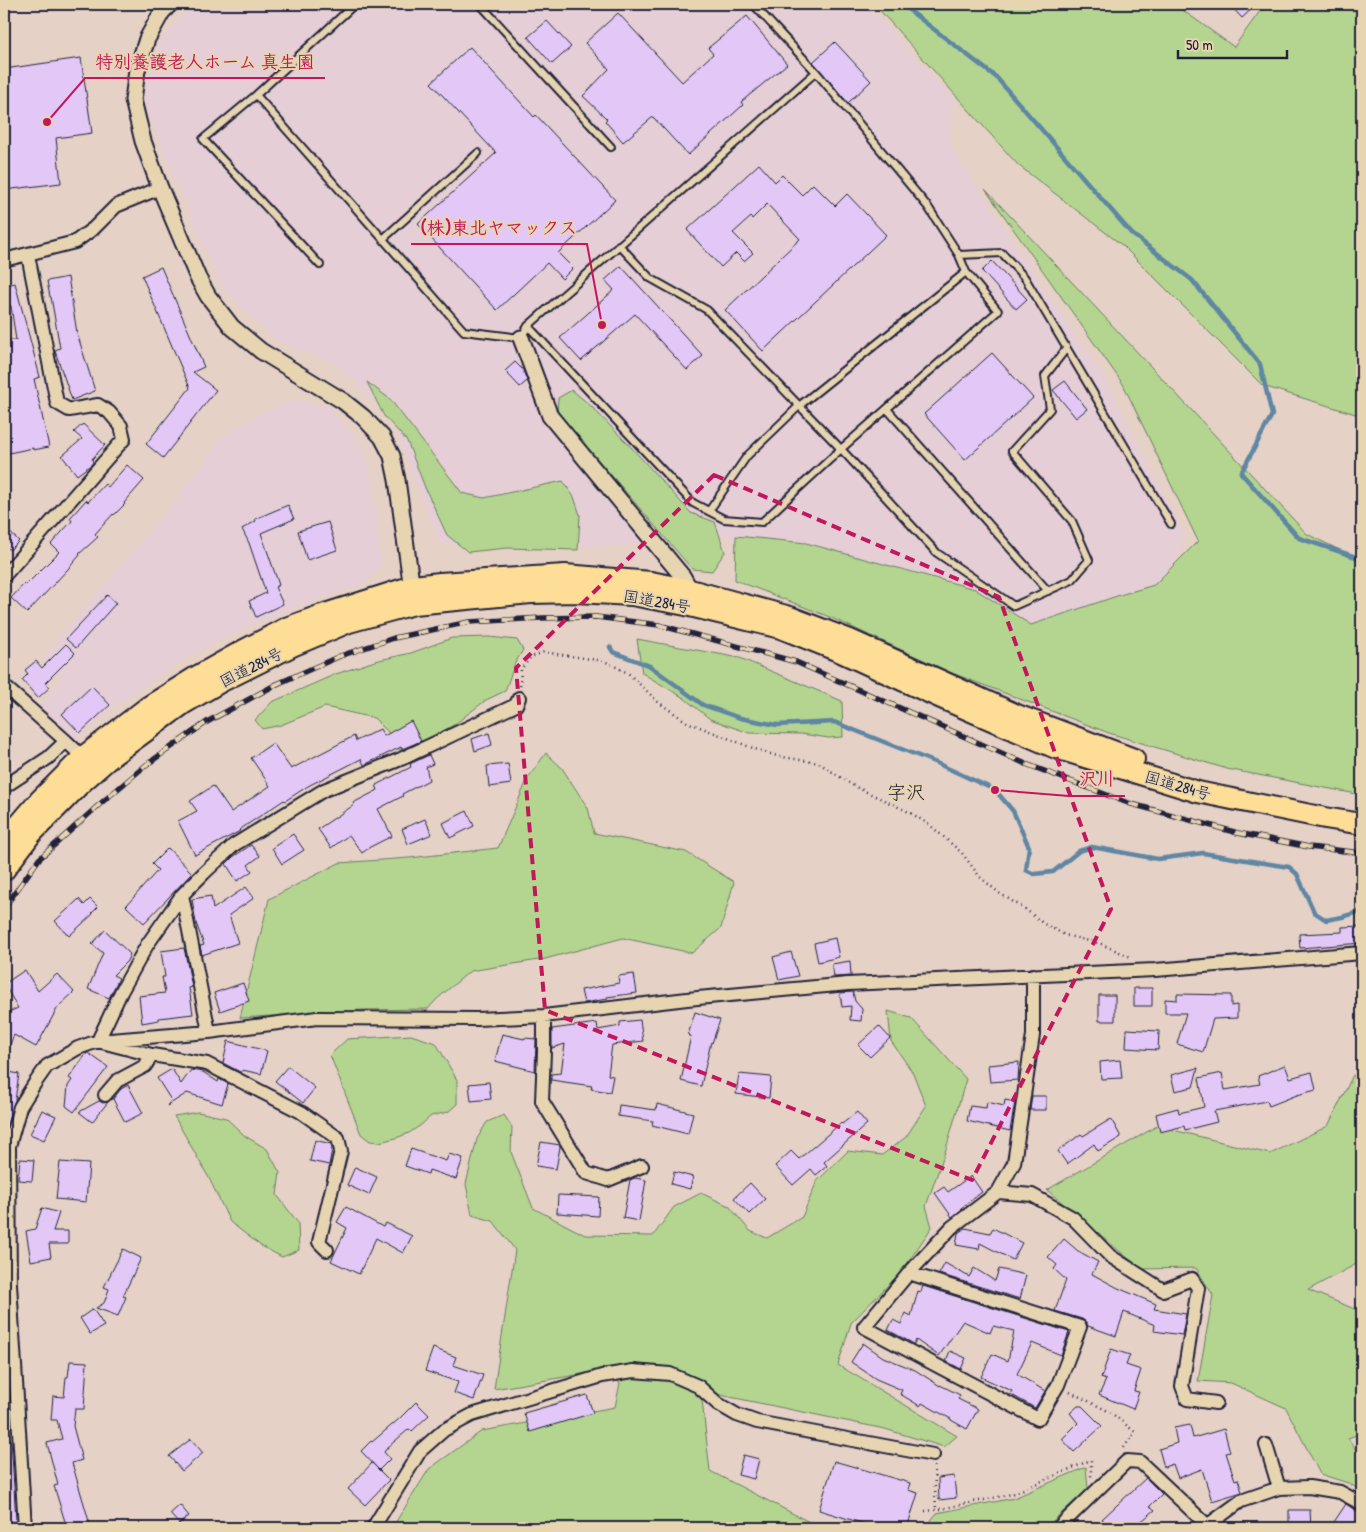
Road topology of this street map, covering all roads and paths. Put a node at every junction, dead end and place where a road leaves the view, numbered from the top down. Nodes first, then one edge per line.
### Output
1 (170, 4) edge
2 (355, 4) edge
3 (480, 4) edge
4 (753, 4) edge
5 (816, 72) junction
6 (256, 95) junction
7 (611, 147) dead end
8 (478, 153) dead end
9 (160, 188) junction
10 (383, 239) junction
11 (619, 245) junction
12 (28, 255) junction
13 (958, 255) junction
14 (4, 260) edge
15 (320, 265) dead end
16 (966, 272) junction
17 (524, 332) junction
18 (1066, 349) junction
19 (799, 406) junction
20 (887, 409) junction
21 (841, 449) junction
22 (709, 511) junction
23 (1171, 524) dead end
24 (4, 576) edge
25 (1048, 591) junction
26 (413, 595) junction
27 (688, 598) junction
28 (4, 686) edge
29 (519, 698) joint
30 (66, 741) junction
31 (89, 764) junction
32 (4, 787) edge
33 (1362, 812) edge
34 (1362, 824) edge
35 (4, 842) edge
36 (4, 870) edge
37 (182, 896) junction
38 (1362, 953) edge
39 (1132, 957) dead end
40 (1034, 975) junction
41 (544, 1016) junction
42 (209, 1032) junction
43 (98, 1041) junction
44 (152, 1055) junction
45 (105, 1095) dead end
46 (642, 1166) dead end
47 (998, 1192) junction
48 (327, 1250) dead end
49 (908, 1273) junction
50 (1058, 1385) junction
51 (1216, 1403) dead end
52 (1266, 1445) dead end
53 (933, 1455) joint
54 (1091, 1460) dead end
55 (1127, 1461) junction
56 (1279, 1488) junction
57 (1362, 1504) edge
58 (936, 1510) junction
59 (925, 1511) dead end
60 (1206, 1527) edge
61 (25, 1528) edge
62 (373, 1528) edge
63 (1058, 1528) edge

1 - 9 street
2 - 6 lane
3 - 7 lane
4 - 5 lane
5 - 11 lane
5 - 13 lane
6 - 10 lane
6 - 15 lane
8 - 10 lane
9 - 12 street
9 - 26 street
10 - 17 lane
11 - 17 lane
11 - 19 lane
12 - 14 street
12 - 24 street
13 - 16 lane
13 - 18 lane
16 - 19 lane
16 - 20 lane
17 - 22 lane
17 - 27 street
18 - 23 lane
18 - 25 lane
19 - 21 lane
19 - 22 lane
20 - 21 lane
20 - 25 lane
21 - 22 lane
21 - 25 lane
26 - 27 highway, 国道284号
26 - 31 highway, 国道284号
27 - 33 highway, 国道284号
27 - 34 highway, 国道284号
28 - 30 street
29 - 37 street
29 - 39 path
30 - 31 street
30 - 32 street
31 - 35 highway, 国道284号
31 - 36 highway, 国道284号
37 - 42 street
37 - 43 street
38 - 40 street
40 - 41 street
40 - 47 street
41 - 42 street
41 - 46 street
42 - 43 street
43 - 44 street
43 - 61 street
44 - 45 street
44 - 48 street
47 - 49 street
47 - 51 street
49 - 50 street
49 - 50 street
50 - 55 path
52 - 56 street
53 - 58 path
53 - 62 street
54 - 58 path
55 - 60 street
55 - 63 street
56 - 57 street
56 - 60 street
58 - 59 path

